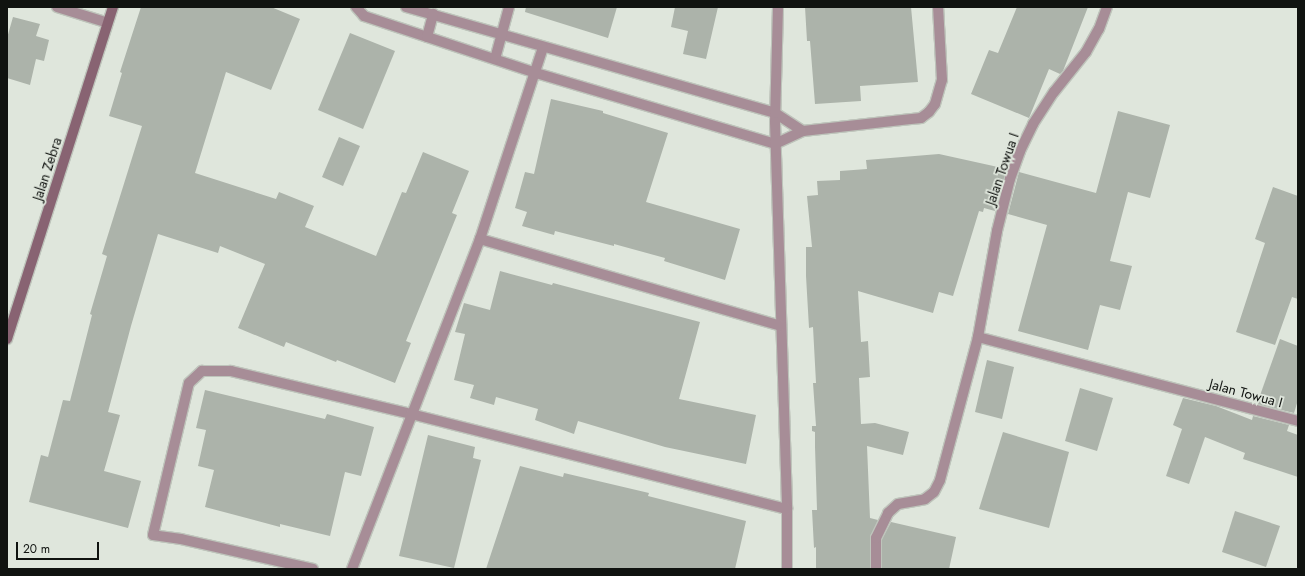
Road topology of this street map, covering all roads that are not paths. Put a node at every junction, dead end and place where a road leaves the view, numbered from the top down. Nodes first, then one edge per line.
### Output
1 (56, 7) edge
2 (113, 7) edge
3 (356, 7) edge
4 (406, 7) edge
5 (509, 7) edge
6 (778, 7) edge
7 (938, 7) edge
8 (1107, 7) edge
9 (433, 14) junction
10 (108, 23) junction
11 (502, 33) junction
12 (427, 37) junction
13 (544, 47) junction
14 (495, 59) junction
15 (536, 73) junction
16 (775, 112) junction
17 (803, 131) junction
18 (775, 144) junction
19 (480, 239) junction
20 (781, 326) junction
21 (978, 337) junction
22 (7, 339) edge
23 (412, 414) junction
24 (1298, 421) edge
25 (787, 509) junction
26 (314, 569) edge
27 (352, 569) edge
28 (787, 569) edge
29 (876, 569) edge

1 - 10 street
2 - 10 street, Jalan Zebra
3 - 12 street
4 - 9 street
5 - 11 street
6 - 16 street
7 - 17 street
8 - 21 street, Jalan Towua I
9 - 11 street
9 - 12 street
10 - 22 street, Jalan Zebra
11 - 13 street
11 - 14 street
12 - 14 street
13 - 15 street
13 - 16 street
14 - 15 street
15 - 18 street
15 - 19 street
16 - 17 street
16 - 18 street
17 - 18 street
18 - 20 street
19 - 20 street
19 - 23 street
20 - 25 street
21 - 24 street, Jalan Towua I
21 - 29 street, Jalan Towua I
23 - 25 street
23 - 26 street
23 - 27 street
25 - 28 street

